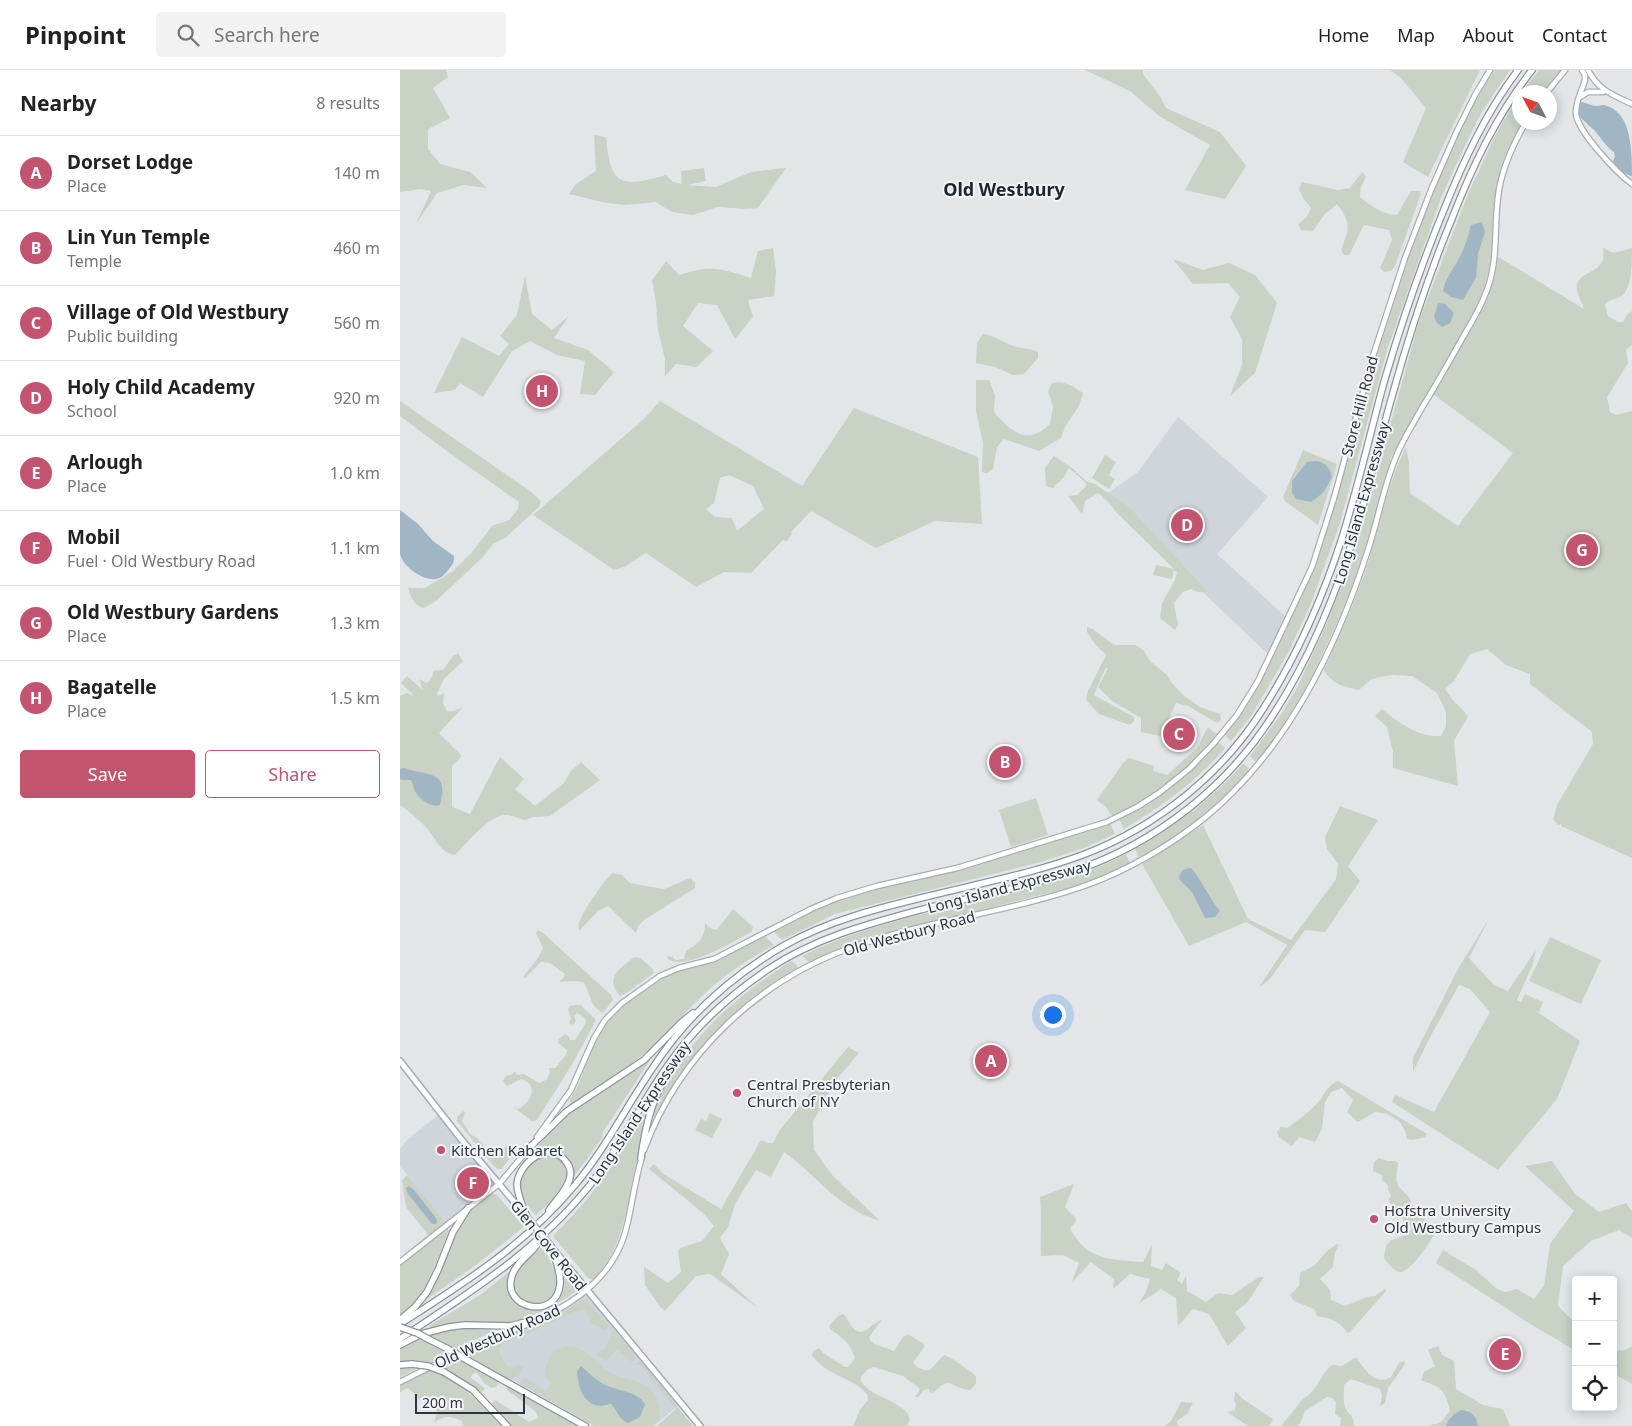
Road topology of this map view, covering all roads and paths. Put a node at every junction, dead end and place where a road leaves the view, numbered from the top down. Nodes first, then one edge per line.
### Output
1 (1490, 70) edge
2 (1518, 70) edge
3 (1532, 70) edge
4 (1565, 70) edge
5 (1582, 70) edge
6 (1588, 70) edge
7 (1553, 85) edge
8 (1607, 93) junction
9 (1578, 98) junction
10 (1632, 104) edge
11 (1522, 130) edge
12 (1632, 184) edge
13 (714, 996) junction
14 (687, 1041) junction
15 (400, 1062) edge
16 (529, 1148) junction
17 (641, 1158) junction
18 (499, 1184) junction
19 (468, 1208) junction
20 (527, 1217) junction
21 (541, 1222) junction
22 (549, 1231) junction
23 (551, 1246) junction
24 (400, 1262) edge
25 (587, 1290) junction
26 (540, 1318) junction
27 (400, 1320) edge
28 (400, 1326) edge
29 (400, 1339) edge
30 (400, 1345) edge
31 (400, 1365) edge
32 (400, 1382) edge
33 (507, 1426) edge
34 (585, 1426) edge
35 (700, 1426) edge

1 - 16 main road, Store Hill Road
2 - 13 highway, Long Island Expressway
3 - 14 highway, Long Island Expressway
4 - 7 main road
5 - 9 main road
6 - 8 main road
8 - 9 main road
8 - 10 main road
9 - 12 main road
11 - 17 main road, Old Westbury Road
13 - 16 highway
13 - 21 highway, Long Island Expressway
14 - 17 highway
14 - 22 highway, Long Island Expressway
15 - 18 main road, Glen Cove Road
16 - 18 main road
17 - 25 main road, Old Westbury Road
18 - 19 main road
18 - 20 main road, Glen Cove Road
19 - 24 main road
19 - 27 highway
20 - 21 highway
20 - 23 main road, Glen Cove Road, bridge
21 - 28 highway, Long Island Expressway
22 - 23 highway
22 - 29 highway, Long Island Expressway
23 - 25 main road, Glen Cove Road
25 - 26 main road, Old Westbury Road
25 - 35 main road, Glen Cove Road
26 - 30 highway
26 - 32 main road, Old Westbury Road
28 - 34 highway, bridge
31 - 33 highway, bridge

